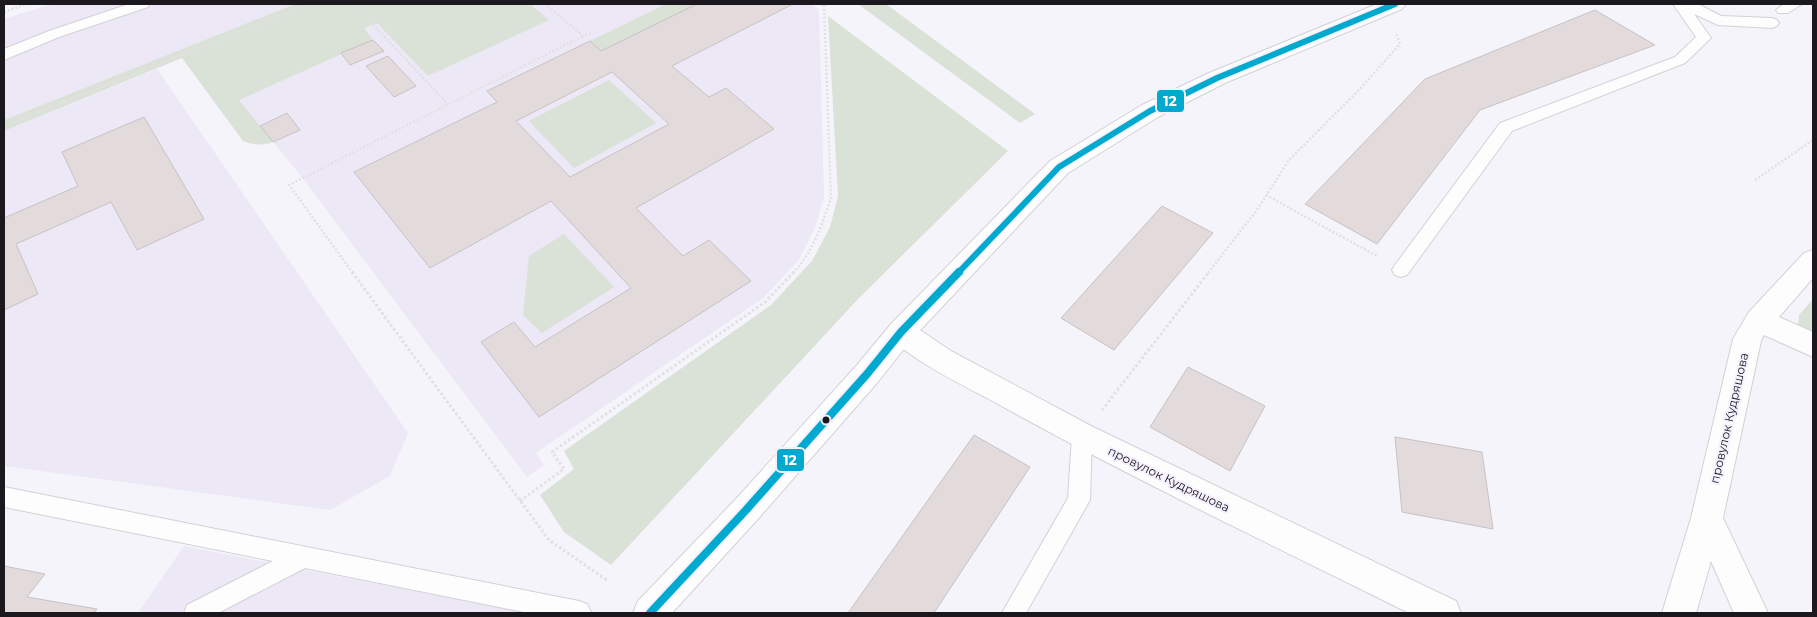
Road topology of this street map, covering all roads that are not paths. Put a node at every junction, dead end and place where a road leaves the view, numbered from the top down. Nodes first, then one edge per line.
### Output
1 (143, 4) edge
2 (1395, 4) edge
3 (1680, 4) edge
4 (1687, 4) edge
5 (1772, 23) dead end
6 (4, 55) edge
7 (1813, 260) edge
8 (1401, 270) road end
9 (1758, 320) junction
10 (901, 332) junction
11 (1813, 346) edge
12 (1082, 436) junction
13 (4, 497) edge
14 (1707, 518) junction
15 (306, 556) junction
16 (579, 612) edge
17 (195, 613) edge
18 (650, 613) edge
19 (1013, 613) edge
20 (1444, 613) edge
21 (1679, 613) edge
22 (1751, 613) edge

1 - 6 lane
2 - 10 street
3 - 8 lane
4 - 5 lane
7 - 9 street, провулок Кудряшова
9 - 11 street
9 - 14 street, провулок Кудряшова
10 - 12 street, провулок Кудряшова
10 - 18 street
12 - 19 lane
12 - 20 street, провулок Кудряшова
13 - 15 lane
14 - 21 street, провулок Кудряшова
14 - 22 street
15 - 16 lane
15 - 17 lane

